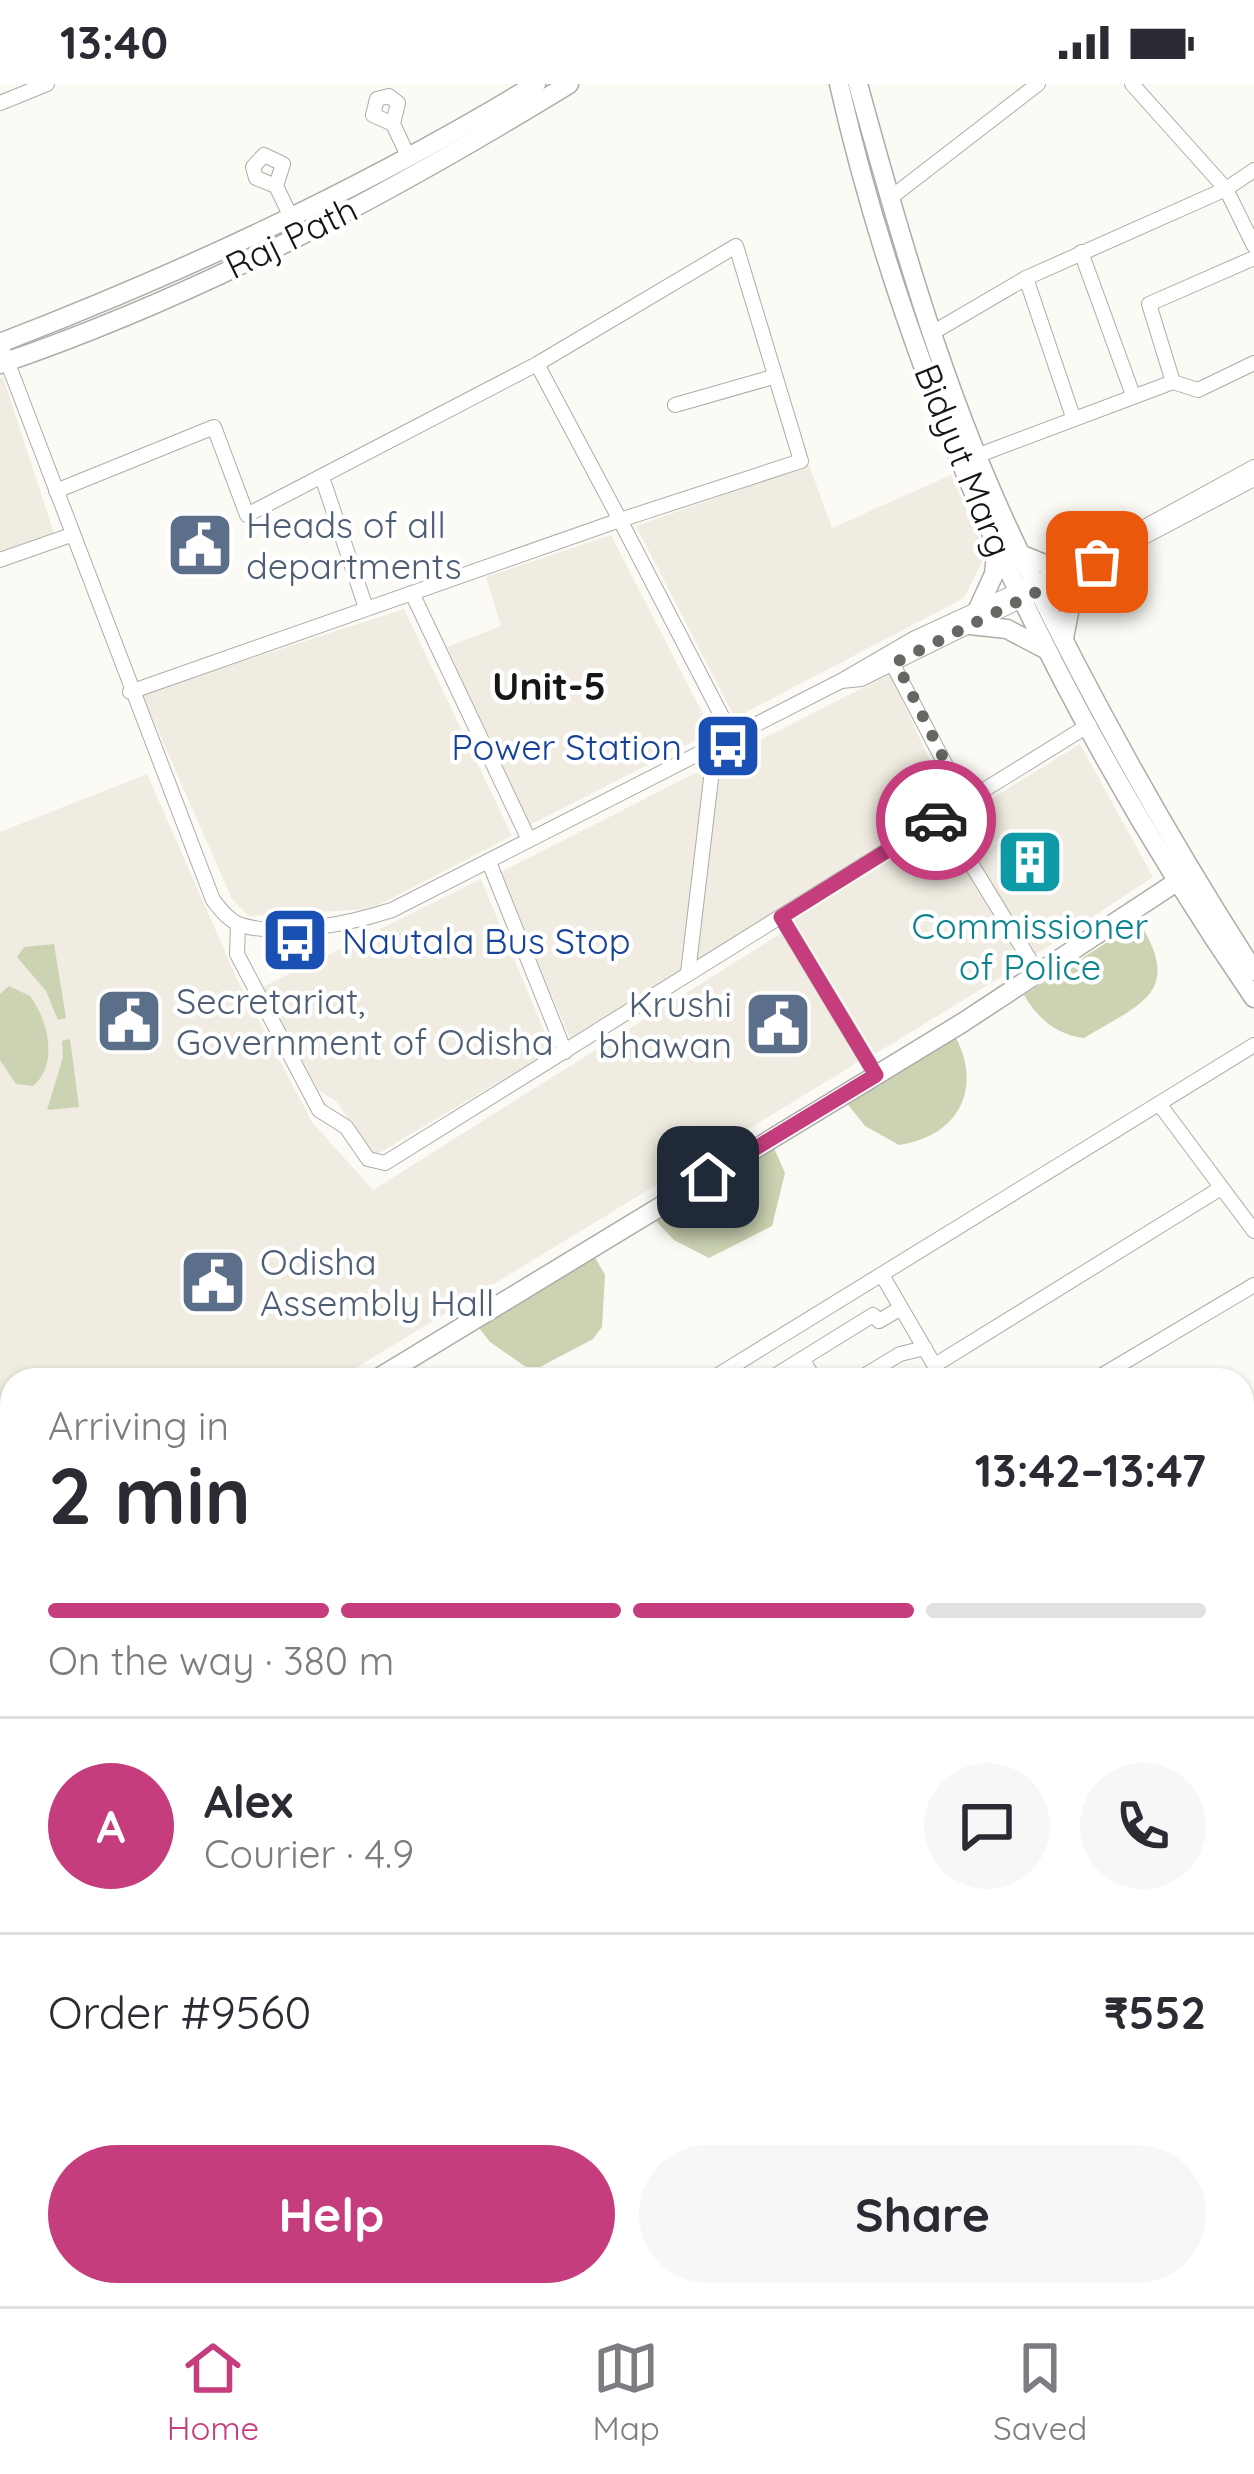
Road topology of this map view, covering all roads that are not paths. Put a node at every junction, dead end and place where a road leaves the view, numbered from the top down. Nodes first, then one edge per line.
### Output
1 (46, 84) edge
2 (569, 84) edge
3 (839, 84) edge
4 (858, 84) edge
5 (1038, 84) edge
6 (1132, 84) edge
7 (532, 85) edge
8 (0, 103) edge
9 (393, 124) dead end
10 (409, 158) junction
11 (1254, 170) edge
12 (276, 187) dead end
13 (1226, 189) junction
14 (889, 199) junction
15 (292, 219) junction
16 (1254, 246) edge
17 (1081, 252) junction
18 (1254, 258) edge
19 (1026, 278) junction
20 (932, 333) junction
21 (2, 353) edge
22 (1254, 363) edge
23 (537, 364) junction
24 (772, 377) junction
25 (1173, 382) junction
26 (1133, 395) junction
27 (674, 405) dead end
28 (1073, 417) junction
29 (979, 455) junction
30 (1254, 467) edge
31 (322, 476) junction
32 (1254, 479) edge
33 (56, 491) junction
34 (620, 520) junction
35 (71, 535) junction
36 (997, 542) junction
37 (1020, 554) junction
38 (0, 560) edge
39 (1097, 562) junction
40 (1061, 571) junction
41 (412, 592) junction
42 (1030, 592) junction
43 (366, 608) junction
44 (974, 617) junction
45 (1058, 645) junction
46 (893, 656) junction
47 (130, 692) junction
48 (1089, 725) junction
49 (732, 736) junction
50 (715, 745) junction
51 (965, 802) junction
52 (942, 816) junction
53 (529, 840) junction
54 (489, 862) junction
55 (1188, 882) junction
56 (781, 917) junction
57 (238, 925) junction
58 (1254, 971) edge
59 (688, 973) junction
60 (1039, 975) junction
61 (1254, 998) edge
62 (1254, 1045) edge
63 (565, 1052) junction
64 (876, 1075) junction
65 (1160, 1105) junction
66 (1221, 1188) junction
67 (1254, 1231) edge
68 (882, 1275) junction
69 (1254, 1285) edge
70 (902, 1308) junction
71 (925, 1348) junction
72 (802, 1359) junction
73 (934, 1365) junction
74 (395, 1368) edge
75 (730, 1368) edge
76 (787, 1368) edge
77 (808, 1368) edge
78 (877, 1368) edge
79 (936, 1368) edge
80 (1114, 1368) edge

1 - 8 street
2 - 21 main road, Raj Path
3 - 36 main road, Bidyut Marg
4 - 14 main road, Bidyut Marg
5 - 14 street
6 - 13 street
7 - 10 main road, Raj Path
9 - 10 street
10 - 15 main road, Raj Path
11 - 13 street
12 - 15 street
13 - 16 street
13 - 17 street
14 - 20 main road, Bidyut Marg
15 - 21 main road, Raj Path
17 - 19 street
17 - 26 street
18 - 25 street
19 - 20 street
19 - 28 street
20 - 29 main road, Bidyut Marg
21 - 33 street
22 - 25 street
23 - 24 street
23 - 31 street
23 - 34 street
24 - 27 street
24 - 34 street
25 - 26 street
26 - 28 street
28 - 29 street
29 - 37 main road, Bidyut Marg
30 - 40 street
31 - 33 street
31 - 43 street
32 - 39 street
33 - 35 street
34 - 41 street
34 - 49 street
35 - 38 street
35 - 47 street
36 - 42 main road, Bidyut Marg
36 - 44 main road
37 - 40 main road
37 - 42 main road, Bidyut Marg
39 - 42 street
39 - 45 main road
40 - 42 street
41 - 43 street
41 - 53 street
42 - 44 street
42 - 45 main road, Bidyut Marg
43 - 47 street
44 - 45 main road
44 - 46 street
45 - 48 main road, Bidyut Marg
45 - 55 main road, Bidyut Marg
46 - 49 street
46 - 51 street
47 - 57 street
48 - 51 street
48 - 55 main road, Bidyut Marg
49 - 50 street
50 - 53 street
50 - 59 street
51 - 52 street
52 - 56 street
52 - 60 street
53 - 54 street
54 - 57 street
54 - 63 street
55 - 58 main road, Bidyut Marg
55 - 60 main road
55 - 61 main road, Bidyut Marg
56 - 59 street
56 - 64 street
57 - 63 street
59 - 63 street
60 - 64 main road
62 - 65 street
64 - 74 main road
65 - 66 street
65 - 68 street
66 - 67 street
66 - 73 street
68 - 70 street
68 - 75 street
69 - 80 street
70 - 71 street
70 - 72 street
71 - 73 street
71 - 78 street
72 - 76 street
72 - 77 street
73 - 79 street

